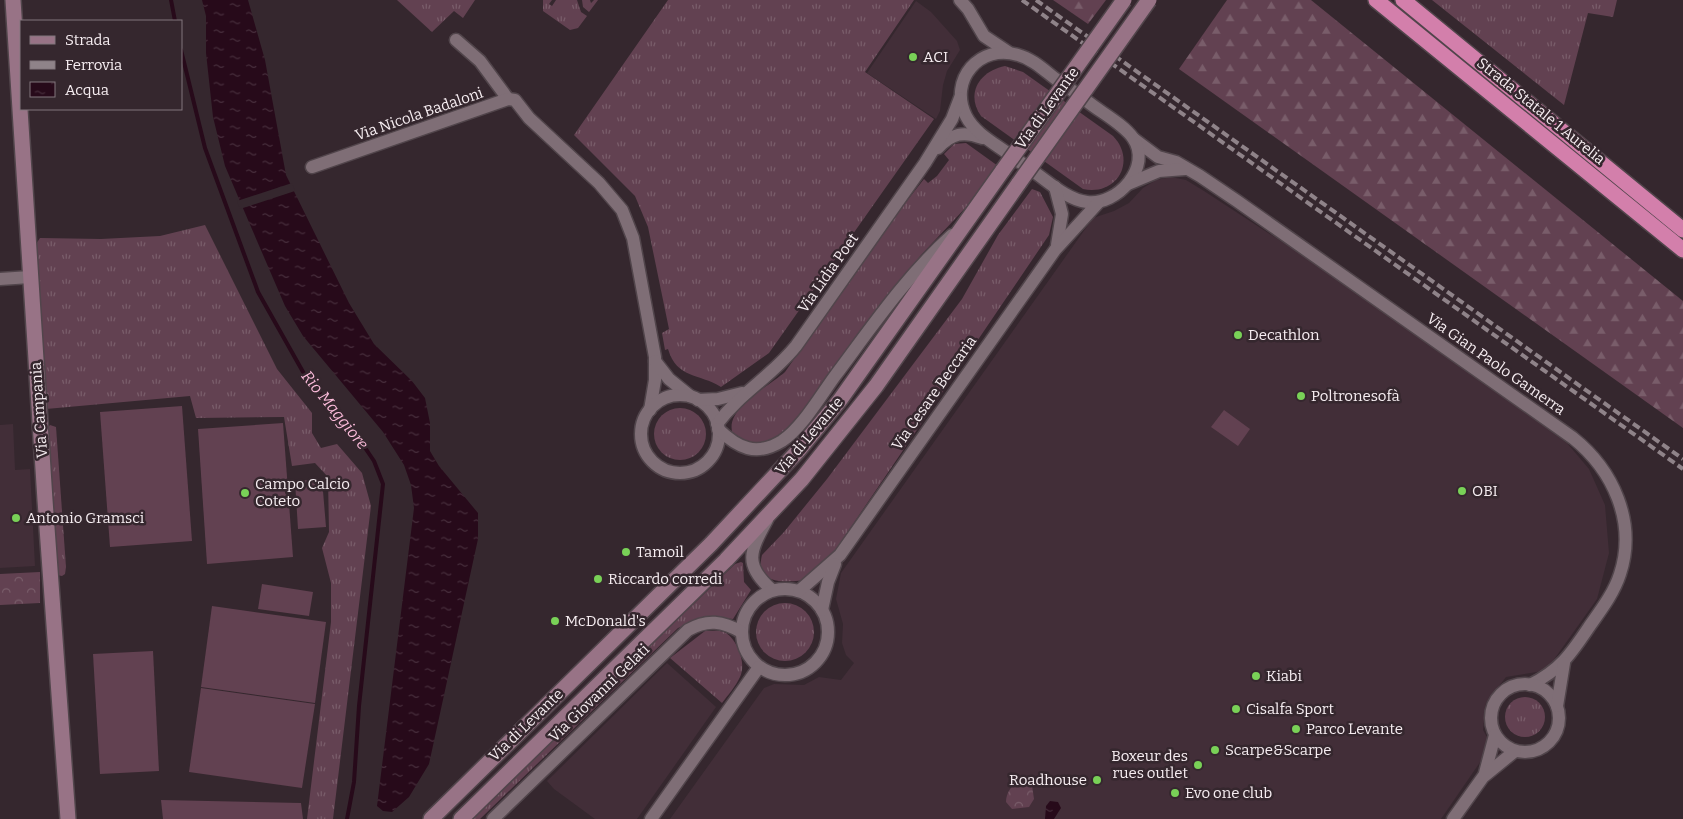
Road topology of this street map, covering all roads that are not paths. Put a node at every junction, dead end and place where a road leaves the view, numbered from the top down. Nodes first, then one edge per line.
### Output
1 (13, 0) edge
2 (960, 0) edge
3 (1124, 0) edge
4 (1149, 0) edge
5 (1376, 0) edge
6 (1403, 0) edge
7 (984, 36) junction
8 (456, 40) dead end
9 (1008, 52) junction
10 (981, 59) junction
11 (1057, 80) dead end
12 (960, 98) junction
13 (508, 99) junction
14 (1088, 102) dead end
15 (1134, 139) junction
16 (990, 141) junction
17 (1006, 152) dead end
18 (925, 163) junction
19 (312, 167) dead end
20 (1188, 169) junction
21 (1037, 174) dead end
22 (1128, 184) junction
23 (1055, 187) junction
24 (1098, 203) junction
25 (964, 226) junction
26 (1683, 230) edge
27 (1055, 250) junction
28 (1683, 250) edge
29 (30, 277) junction
30 (0, 278) edge
31 (655, 361) junction
32 (747, 392) junction
33 (695, 399) junction
34 (650, 410) junction
35 (718, 426) junction
36 (773, 510) junction
37 (840, 555) junction
38 (772, 590) junction
39 (799, 591) junction
40 (822, 610) junction
41 (741, 632) junction
42 (1564, 662) junction
43 (759, 667) junction
44 (1530, 685) junction
45 (1557, 706) junction
46 (1495, 735) junction
47 (1515, 751) junction
48 (1483, 777) junction
49 (68, 819) edge
50 (431, 819) edge
51 (461, 819) edge
52 (492, 819) edge
53 (651, 819) edge
54 (1453, 819) edge

1 - 29 main road, Via Campania
2 - 7 street
3 - 25 main road, Via di Levante, bridge
4 - 36 main road, Via di Levante, bridge
5 - 28 highway, Strada Statale 1 Aurelia
6 - 26 highway, Strada Statale 1 Aurelia
7 - 9 street
7 - 10 street
8 - 13 street
9 - 10 street
9 - 11 street
10 - 12 street, Via Lidia Poet
12 - 16 street
12 - 18 street, Via Lidia Poet
13 - 19 street, Via Nicola Badaloni
13 - 31 street
14 - 15 street, Via Gian Paolo Gamerra
15 - 20 street, Via Gian Paolo Gamerra
15 - 22 street
16 - 17 street
16 - 18 street, Via Lidia Poet
18 - 32 street, Via Lidia Poet
20 - 22 street
20 - 42 street, Via Gian Paolo Gamerra
21 - 23 street
22 - 24 street
23 - 24 street
23 - 27 street, Via Cesare Beccaria
24 - 27 street, Via Cesare Beccaria
25 - 35 street
25 - 50 main road, Via di Levante
27 - 37 street, Via Cesare Beccaria
29 - 30 street
29 - 49 main road, Via Campania
31 - 33 street
31 - 34 street
32 - 33 street, Via Lidia Poet
32 - 35 street, Via Lidia Poet
33 - 34 street
33 - 35 street
34 - 35 street
36 - 38 street
36 - 51 main road, Via di Levante
37 - 39 street, Via Cesare Beccaria
37 - 40 street, Via Cesare Beccaria
38 - 39 street
38 - 41 street
39 - 40 street
40 - 43 street
41 - 43 street
41 - 52 street, Via Giovanni Gelati
42 - 44 street, Via Gian Paolo Gamerra
42 - 45 street, Via Gian Paolo Gamerra
43 - 53 street
44 - 45 street
44 - 46 street
45 - 47 street
46 - 47 street
46 - 48 street
47 - 48 street
48 - 54 street

